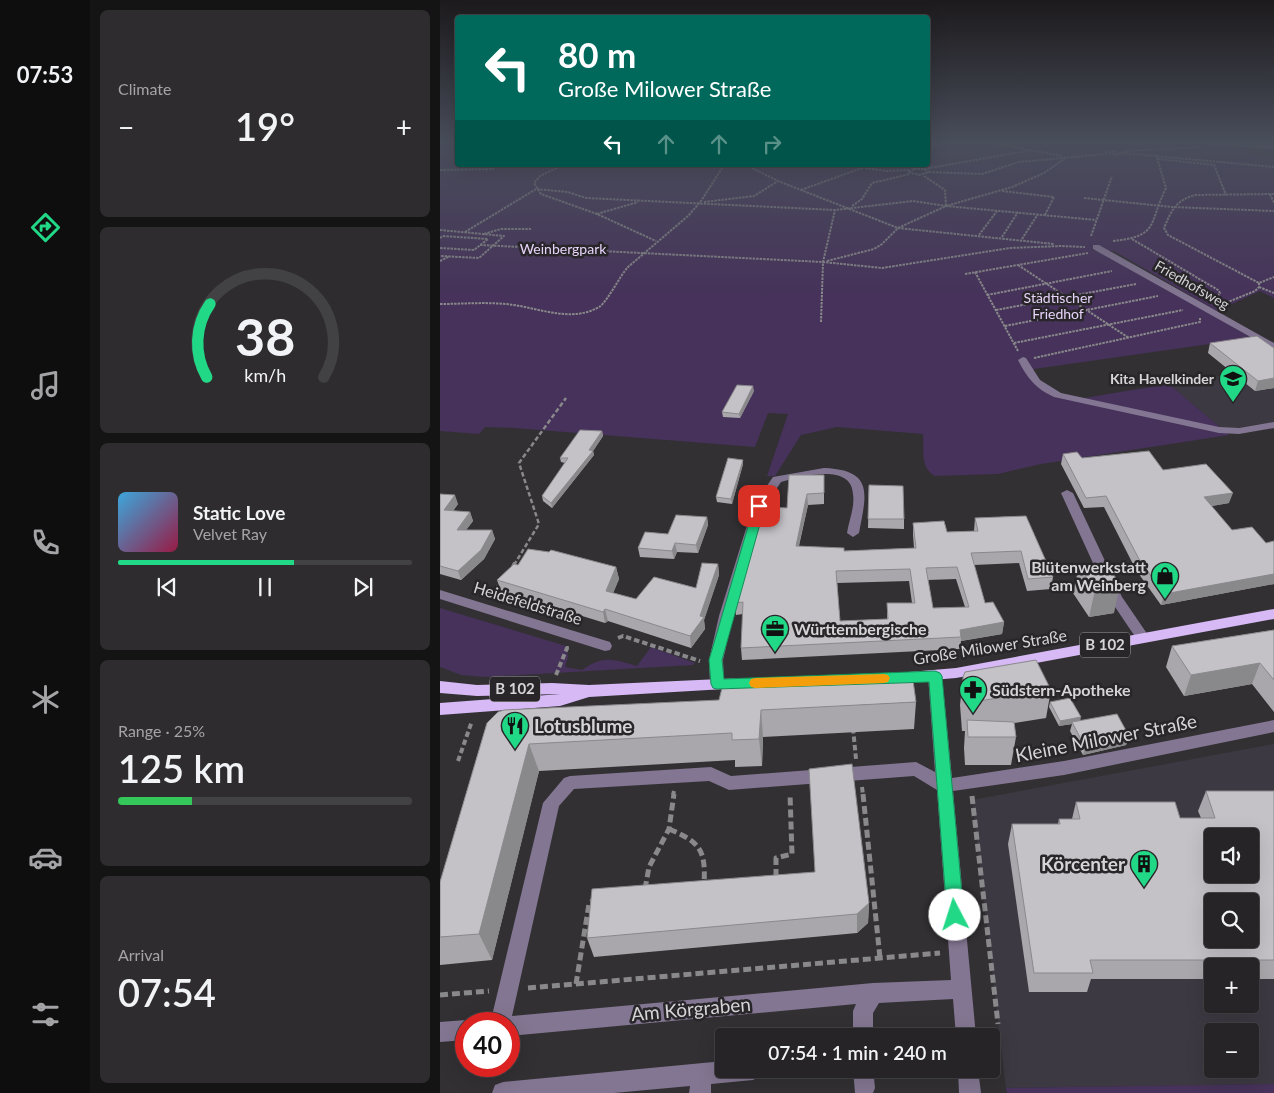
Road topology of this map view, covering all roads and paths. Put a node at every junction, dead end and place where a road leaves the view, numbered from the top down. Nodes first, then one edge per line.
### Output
1 (526, 194) edge
2 (541, 194) edge
3 (574, 194) edge
4 (705, 194) edge
5 (758, 194) edge
6 (811, 194) edge
7 (867, 194) edge
8 (944, 194) edge
9 (988, 194) edge
10 (1027, 194) edge
11 (1106, 194) edge
12 (1163, 194) edge
13 (1270, 194) joint
14 (1226, 195) joint
15 (1084, 198) dead end
16 (1104, 200) junction
17 (641, 201) junction
18 (699, 203) junction
19 (1274, 203) edge
20 (946, 206) junction
21 (1157, 206) junction
22 (1172, 207) junction
23 (844, 208) junction
24 (835, 210) junction
25 (997, 210) junction
26 (1274, 211) edge
27 (1018, 212) junction
28 (597, 214) junction
29 (1038, 214) junction
30 (1045, 215) junction
31 (1096, 220) junction
32 (898, 228) junction
33 (531, 229) dead end
34 (440, 230) edge
35 (465, 232) junction
36 (484, 234) junction
37 (979, 235) junction
38 (1002, 237) junction
39 (440, 238) edge
40 (1022, 239) junction
41 (1132, 239) junction
42 (656, 241) junction
43 (1058, 244) junction
44 (480, 245) junction
45 (492, 246) junction
46 (440, 248) edge
47 (1095, 250) junction
48 (642, 254) junction
49 (440, 256) edge
50 (449, 257) junction
51 (440, 261) edge
52 (824, 262) junction
53 (1109, 264) dead end
54 (1017, 265) junction
55 (975, 272) junction
56 (964, 274) dead end
57 (1274, 277) edge
58 (1133, 278) dead end
59 (1047, 284) junction
60 (1259, 285) junction
61 (1154, 291) dead end
62 (1274, 293) edge
63 (987, 295) junction
64 (1067, 297) junction
65 (440, 304) edge
66 (1178, 304) dead end
67 (996, 310) junction
68 (1087, 310) junction
69 (1211, 312) junction
70 (821, 322) dead end
71 (1109, 325) junction
72 (1005, 326) junction
73 (1129, 338) junction
74 (1014, 343) junction
75 (1274, 347) edge
76 (1023, 360) junction
77 (566, 398) dead end
78 (1274, 425) edge
79 (1066, 493) dead end
80 (853, 533) dead end
81 (510, 570) edge
82 (506, 578) edge
83 (440, 594) edge
84 (481, 607) junction
85 (1274, 614) edge
86 (1143, 638) junction
87 (605, 646) junction
88 (935, 676) junction
89 (887, 678) edge
90 (755, 683) edge
91 (717, 684) junction
92 (440, 687) edge
93 (551, 687) junction
94 (589, 691) junction
95 (476, 707) junction
96 (440, 709) edge
97 (853, 726) edge
98 (1274, 726) edge
99 (458, 761) dead end
100 (860, 773) junction
101 (676, 775) junction
102 (789, 778) junction
103 (971, 783) junction
104 (944, 786) junction
105 (669, 829) junction
106 (775, 883) edge
107 (713, 888) edge
108 (654, 892) edge
109 (597, 896) edge
110 (958, 952) junction
111 (880, 958) junction
112 (576, 984) junction
113 (962, 989) junction
114 (507, 990) junction
115 (873, 993) junction
116 (440, 995) edge
117 (502, 1012) edge
118 (998, 1024) dead end
119 (520, 1025) edge
120 (863, 1028) edge
121 (965, 1028) edge
122 (455, 1031) edge
123 (440, 1032) edge
124 (721, 1078) edge
125 (969, 1078) edge
126 (701, 1084) edge
127 (503, 1093) edge
128 (970, 1093) edge

1 - 35 path
2 - 28 path
3 - 17 path
4 - 18 path
5 - 18 path
6 - 23 path
7 - 23 path
8 - 20 path
9 - 20 path
10 - 30 path
11 - 16 path
12 - 21 path
13 - 14 path
13 - 19 path
14 - 22 path
15 - 16 path
16 - 21 path
16 - 31 path
17 - 18 path
17 - 28 path
18 - 24 path
18 - 42 path
20 - 23 path
20 - 25 path
20 - 32 path
21 - 22 path
21 - 41 path
22 - 26 path
22 - 60 path
23 - 24 path
23 - 32 path
24 - 52 path
25 - 27 path
25 - 37 path
27 - 29 path
27 - 38 path
28 - 42 path
29 - 30 path
29 - 40 path
30 - 31 path
31 - 47 path
32 - 37 path
32 - 52 path
33 - 36 path
34 - 35 path
35 - 36 path
36 - 45 path
37 - 38 path
38 - 40 path
39 - 44 path
40 - 43 path
41 - 47 path
41 - 69 path
42 - 48 path
43 - 47 path
43 - 52 path
44 - 45 path
44 - 46 path
45 - 48 path
45 - 50 path
47 - 54 path
47 - 69 street, Friedhofsweg
48 - 52 path
48 - 65 path
49 - 50 path
50 - 51 path
52 - 70 path
53 - 59 path
54 - 55 path
54 - 59 path
55 - 56 path
55 - 63 path
57 - 60 path
58 - 64 path
59 - 63 path
59 - 64 path
60 - 62 path
60 - 69 path
61 - 68 path
63 - 67 path
64 - 67 path
64 - 68 path
66 - 71 path
67 - 72 path
68 - 71 path
68 - 72 path
69 - 73 path
69 - 75 street, Friedhofsweg
71 - 73 path
71 - 74 path
72 - 74 path
73 - 76 path
74 - 76 path
76 - 78 street
77 - 81 path
79 - 86 street
80 - 91 street
82 - 84 path
83 - 84 street, Heidefeldstraße
84 - 87 street, Heidefeldstraße
85 - 86 main road, Große Milower Straße / B 102
86 - 88 main road, Große Milower Straße / B 102
87 - 91 path
87 - 93 path
88 - 89 main road, Große Milower Straße / B 102
88 - 104 street
90 - 91 main road, B 102
91 - 94 main road, B 102
92 - 93 main road, B 102
93 - 94 main road, B 102
94 - 95 main road, B 102
95 - 96 main road, B 102
95 - 99 path
97 - 100 path
98 - 103 street, Kleine Milower Straße
100 - 102 street
100 - 104 street
100 - 111 path
101 - 102 street
101 - 105 path
101 - 114 street
102 - 106 path
103 - 104 street, Kleine Milower Straße
103 - 118 path
104 - 110 street
105 - 107 path
105 - 108 path
109 - 112 path
110 - 111 path
110 - 113 street
111 - 112 path
112 - 114 path
113 - 115 street, Am Körgraben
113 - 121 street
114 - 116 path
114 - 117 street
115 - 119 street, Am Körgraben
115 - 120 street
122 - 123 street
124 - 126 street
125 - 128 street
126 - 127 street

